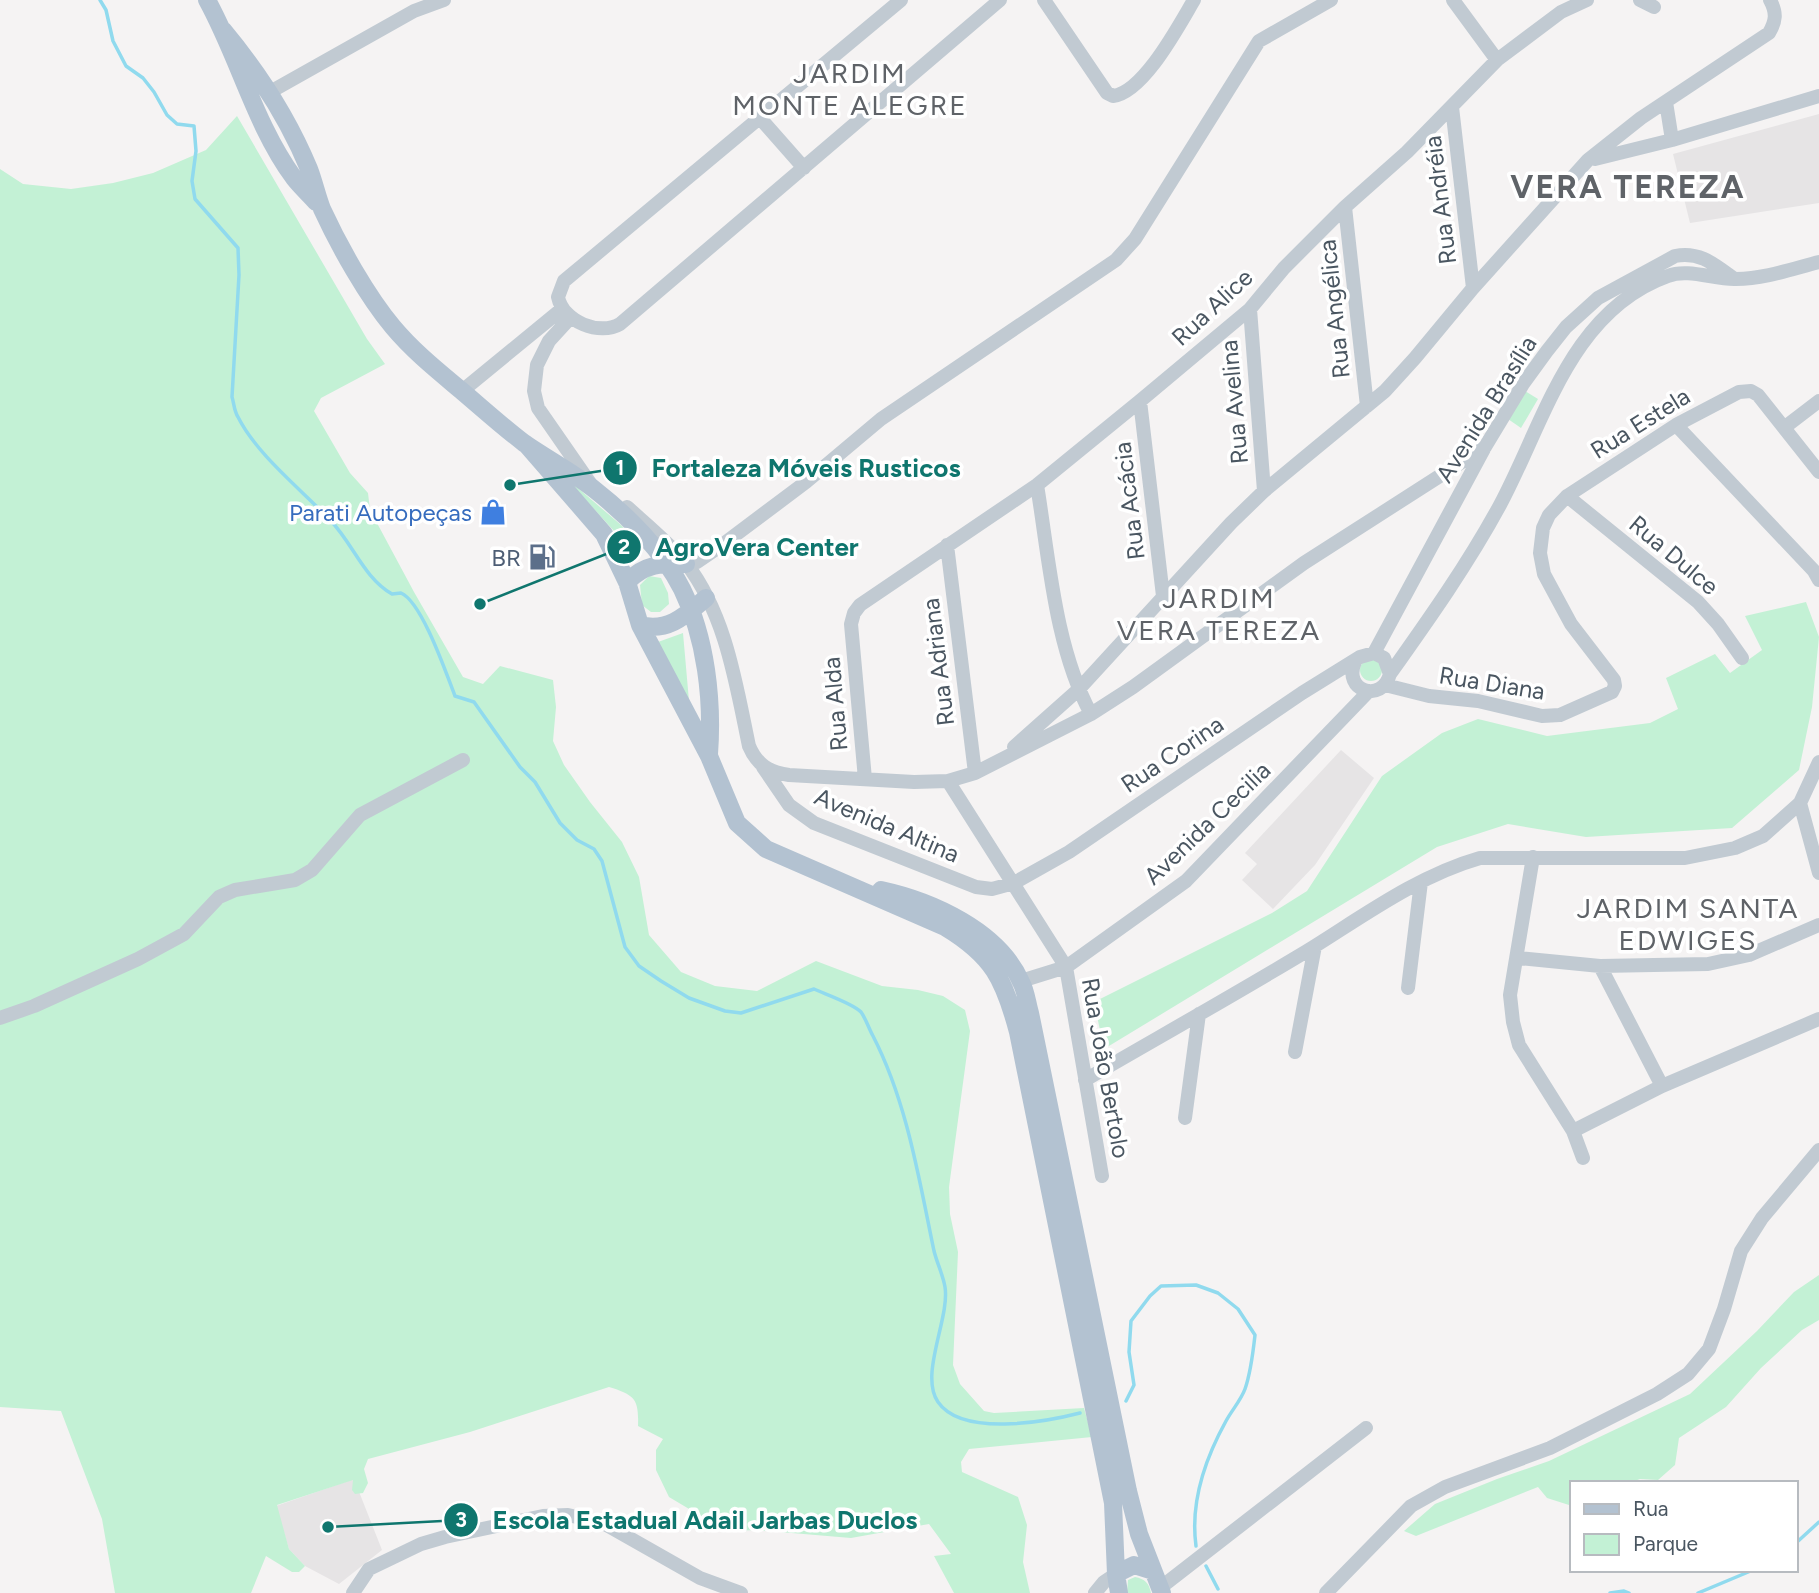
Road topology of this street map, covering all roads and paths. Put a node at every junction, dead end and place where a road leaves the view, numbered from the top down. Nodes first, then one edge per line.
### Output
1 (207, 0) edge
2 (444, 0) edge
3 (901, 0) edge
4 (1000, 0) edge
5 (1044, 0) edge
6 (1194, 0) edge
7 (1331, 0) edge
8 (1453, 0) edge
9 (1587, 0) edge
10 (1640, 0) edge
11 (1770, 0) edge
12 (1654, 7) dead end
13 (223, 30) junction
14 (1497, 60) junction
15 (270, 92) junction
16 (1819, 96) edge
17 (1666, 102) junction
18 (1452, 107) junction
19 (759, 117) junction
20 (1672, 141) junction
21 (1588, 160) junction
22 (804, 168) junction
23 (321, 207) junction
24 (1345, 207) junction
25 (1661, 262) junction
26 (1819, 262) edge
27 (1670, 275) junction
28 (1734, 279) junction
29 (1473, 288) junction
30 (1250, 309) junction
31 (566, 313) junction
32 (462, 391) junction
33 (1140, 401) junction
34 (1819, 401) edge
35 (1367, 406) junction
36 (1676, 425) junction
37 (1785, 427) junction
38 (526, 444) junction
39 (1485, 447) junction
40 (1819, 472) edge
41 (1037, 485) junction
42 (596, 491) junction
43 (1264, 491) junction
44 (1567, 496) junction
45 (947, 545) junction
46 (665, 563) junction
47 (686, 564) junction
48 (1817, 573) edge
49 (627, 582) junction
50 (1163, 596) junction
51 (706, 597) junction
52 (690, 611) junction
53 (851, 624) joint
54 (640, 625) junction
55 (1374, 653) junction
56 (1742, 658) dead end
57 (1355, 662) junction
58 (1388, 680) junction
59 (1078, 690) junction
60 (1369, 691) junction
61 (1091, 714) junction
62 (709, 756) junction
63 (463, 760) dead end
64 (1000, 760) junction
65 (1819, 762) edge
66 (763, 767) junction
67 (975, 773) junction
68 (865, 779) junction
69 (948, 781) junction
70 (1800, 803) junction
71 (1533, 857) junction
72 (1819, 873) edge
73 (1421, 882) junction
74 (847, 883) junction
75 (1014, 883) junction
76 (1819, 925) edge
77 (1315, 946) junction
78 (1518, 958) junction
79 (1600, 966) junction
80 (1066, 967) junction
81 (1021, 981) junction
82 (1408, 988) dead end
83 (1199, 1014) junction
84 (0, 1018) edge
85 (1819, 1019) edge
86 (1295, 1052) dead end
87 (1085, 1080) junction
88 (1662, 1086) junction
89 (1185, 1118) dead end
90 (1573, 1131) junction
91 (1819, 1150) edge
92 (1583, 1158) dead end
93 (1102, 1176) dead end
94 (1366, 1428) dead end
95 (1115, 1574) junction
96 (1158, 1584) edge
97 (353, 1593) edge
98 (741, 1593) edge
99 (1095, 1593) edge
100 (1119, 1593) edge
101 (1326, 1593) edge

1 - 13 main road
2 - 15 street
3 - 19 street
4 - 22 street
5 - 6 street
7 - 47 street
8 - 14 street
9 - 14 street, Rua Alice
10 - 12 street
11 - 17 street
13 - 15 main road
13 - 23 main road
14 - 18 street, Rua Alice
15 - 23 main road
16 - 20 street
17 - 20 street
17 - 21 street
18 - 24 street, Rua Alice
18 - 29 street, Rua Andréia
19 - 22 street
19 - 31 street
20 - 21 street
21 - 29 street
22 - 31 street
23 - 32 main road
24 - 30 street, Rua Alice
24 - 35 street, Rua Angélica
25 - 27 street
25 - 28 street, Avenida Brasília
25 - 39 street, Avenida Brasília
26 - 28 street, Avenida Brasília
27 - 28 street, Avenida Brasília
27 - 58 street, Avenida Brasília
29 - 35 street
30 - 33 street, Rua Alice
30 - 43 street, Rua Avelina
31 - 32 street
31 - 42 street
32 - 38 main road
33 - 41 street, Rua Alice
33 - 50 street, Rua Acácia
34 - 37 street
35 - 43 street
36 - 37 street, Rua Estela
36 - 44 street, Rua Estela
36 - 48 street
37 - 40 street
38 - 42 main road
38 - 49 main road
39 - 55 street, Avenida Brasília
39 - 61 street
41 - 45 street, Rua Alice
41 - 59 street
42 - 46 main road
42 - 47 street, Avenida Altina
43 - 50 street
44 - 56 street, Rua Dulce
44 - 58 street, Rua Diana
45 - 53 street, Rua Alice
45 - 67 street, Rua Adriana
46 - 47 main road
46 - 49 main road
46 - 52 main road
47 - 51 street, Avenida Altina
49 - 54 main road
50 - 59 street
51 - 52 main road
51 - 66 street, Avenida Altina
52 - 54 main road
52 - 62 main road
53 - 68 street, Rua Alda
54 - 62 main road
55 - 57 street
55 - 58 street
57 - 60 street
57 - 75 street, Rua Corina
58 - 60 street
59 - 61 street
59 - 64 street
60 - 80 street, Avenida Cecilia
61 - 64 street
62 - 74 main road
63 - 84 street
64 - 67 street
65 - 70 street
66 - 68 street
66 - 75 street, Avenida Altina
67 - 69 street
68 - 69 street
69 - 75 street
70 - 71 street
70 - 72 street
71 - 73 street
71 - 78 street
73 - 77 street
73 - 82 street
74 - 81 main road
74 - 95 main road
75 - 80 street
76 - 79 street
77 - 83 street
77 - 86 street
78 - 79 street
78 - 90 street
79 - 88 street
80 - 81 street, Avenida Cecilia
80 - 87 street, Rua João Bertolo
81 - 96 main road
83 - 87 street
83 - 89 street
85 - 88 street
87 - 93 street, Rua João Bertolo
88 - 90 street
90 - 92 street
91 - 101 street
94 - 96 street
95 - 96 main road
95 - 99 street
95 - 100 main road
97 - 98 street

